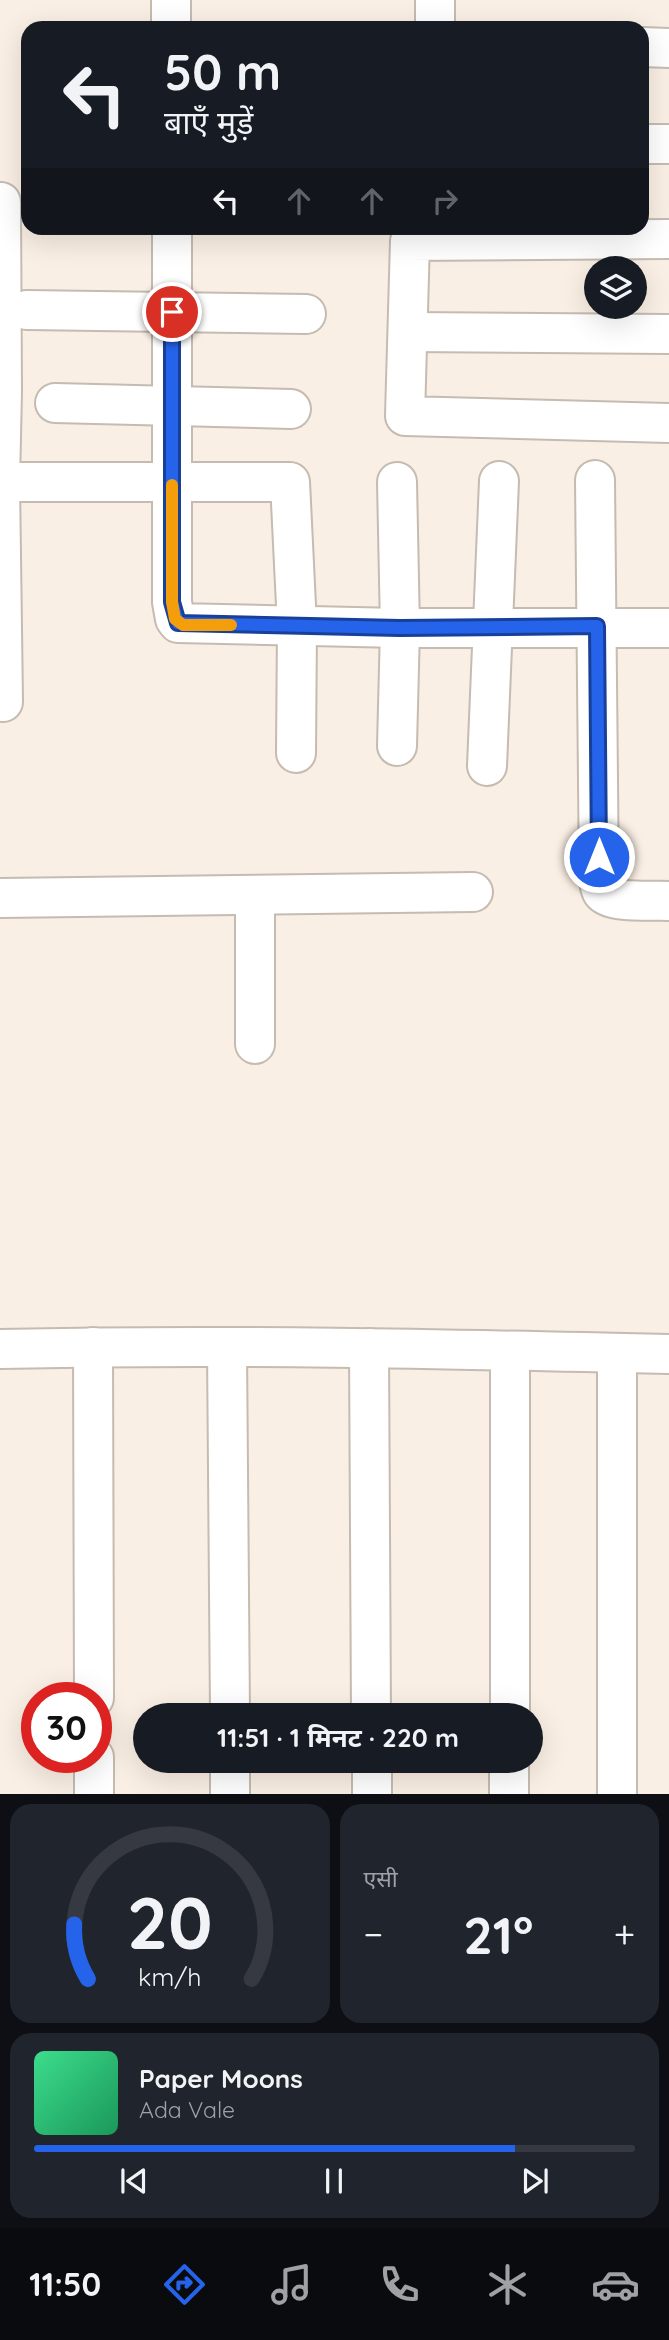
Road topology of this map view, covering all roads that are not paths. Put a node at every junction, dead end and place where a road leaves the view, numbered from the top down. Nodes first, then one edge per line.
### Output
1 (172, 0) edge
2 (435, 0) edge
3 (171, 21) edge
4 (435, 21) edge
5 (649, 47) edge
6 (669, 48) edge
7 (649, 144) edge
8 (669, 144) edge
9 (1, 202) edge
10 (172, 235) edge
11 (669, 239) edge
12 (27, 310) dead end
13 (172, 312) junction
14 (306, 314) dead end
15 (408, 332) junction
16 (669, 334) edge
17 (55, 403) dead end
18 (172, 407) junction
19 (291, 408) dead end
20 (669, 423) edge
21 (595, 480) dead end
22 (499, 481) dead end
23 (0, 482) edge
24 (397, 482) dead end
25 (172, 483) junction
26 (297, 626) junction
27 (597, 626) junction
28 (400, 628) junction
29 (493, 628) junction
30 (669, 628) edge
31 (3, 702) dead end
32 (397, 746) dead end
33 (296, 753) dead end
34 (487, 766) dead end
35 (472, 892) dead end
36 (255, 896) junction
37 (0, 898) edge
38 (669, 901) edge
39 (255, 1044) dead end
40 (93, 1347) junction
41 (227, 1348) junction
42 (369, 1348) junction
43 (0, 1349) edge
44 (510, 1352) junction
45 (617, 1353) junction
46 (669, 1354) edge
47 (94, 1682) edge
48 (229, 1703) edge
49 (371, 1703) edge
50 (509, 1703) edge
51 (94, 1773) edge
52 (230, 1773) edge
53 (372, 1773) edge
54 (509, 1773) edge
55 (94, 1794) edge
56 (230, 1794) edge
57 (372, 1794) edge
58 (509, 1794) edge
59 (617, 1794) edge

1 - 3 street
2 - 4 street
5 - 6 street
7 - 8 street
9 - 23 street
10 - 13 street
11 - 15 street
12 - 13 street
13 - 14 street
13 - 18 street
15 - 16 street
15 - 20 street
17 - 18 street
18 - 19 street
18 - 25 street
21 - 27 street
22 - 29 street
23 - 25 street
23 - 31 street
24 - 28 street
25 - 26 street
25 - 26 street
26 - 28 street
26 - 33 street
27 - 29 street
27 - 30 street
27 - 38 street
28 - 29 street
28 - 32 street
29 - 34 street
35 - 36 street
36 - 37 street
36 - 39 street
40 - 41 street
40 - 43 street
40 - 47 street
41 - 42 street
41 - 48 street
42 - 44 street
42 - 49 street
44 - 45 street
44 - 50 street
45 - 46 street
45 - 59 street
51 - 55 street
52 - 56 street
53 - 57 street
54 - 58 street

